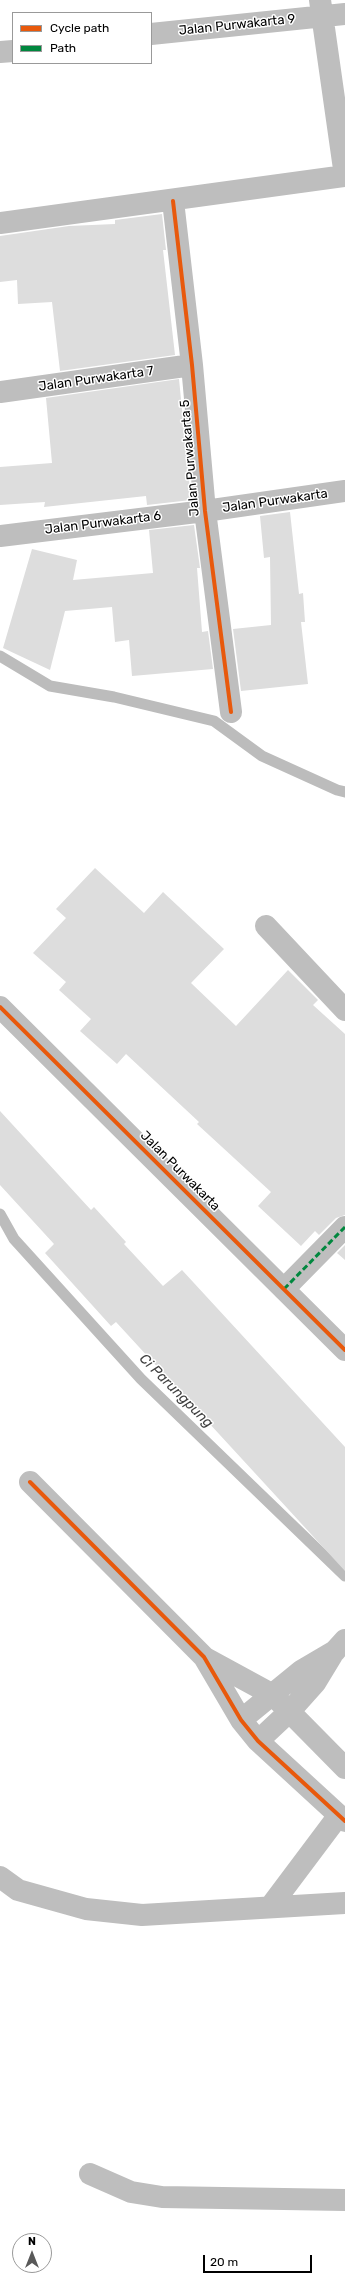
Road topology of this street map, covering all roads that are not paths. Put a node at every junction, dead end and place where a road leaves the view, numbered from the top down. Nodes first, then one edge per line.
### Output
1 (321, 8) edge
2 (345, 14) edge
3 (152, 34) edge
4 (12, 51) edge
5 (0, 52) edge
6 (345, 176) edge
7 (173, 201) junction
8 (0, 223) edge
9 (192, 365) junction
10 (0, 392) edge
11 (345, 491) edge
12 (205, 511) junction
13 (0, 536) edge
14 (230, 712) dead end
15 (266, 926) dead end
16 (0, 1007) edge
17 (345, 1010) edge
18 (345, 1227) edge
19 (284, 1290) junction
20 (345, 1350) edge
21 (30, 1482) dead end
22 (340, 1645) edge
23 (204, 1657) junction
24 (273, 1695) junction
25 (290, 1711) junction
26 (241, 1720) junction
27 (258, 1741) junction
28 (345, 1768) edge
29 (342, 1818) edge
30 (0, 1877) edge
31 (345, 1903) edge
32 (270, 1906) junction
33 (90, 2174) dead end
34 (345, 2200) edge

1 - 2 street, Jalan Purwakarta 9
1 - 3 street, Jalan Purwakarta 9
1 - 6 street
4 - 5 street
6 - 7 street
7 - 8 street
7 - 9 street, Jalan Purwakarta 5
9 - 10 street, Jalan Purwakarta 7
9 - 12 street, Jalan Purwakarta 5
11 - 12 street, Jalan Purwakarta
12 - 13 street, Jalan Purwakarta 6
12 - 14 street, Jalan Purwakarta 5
15 - 17 street
16 - 19 street, Jalan Purwakarta
18 - 19 street
19 - 20 street, Jalan Purwakarta
21 - 23 street
22 - 24 street
22 - 25 street
23 - 24 street
23 - 26 street
24 - 25 street
24 - 26 street
25 - 27 street
25 - 28 street
26 - 27 street
27 - 29 street
29 - 32 street
30 - 32 street
31 - 32 street
33 - 34 street

